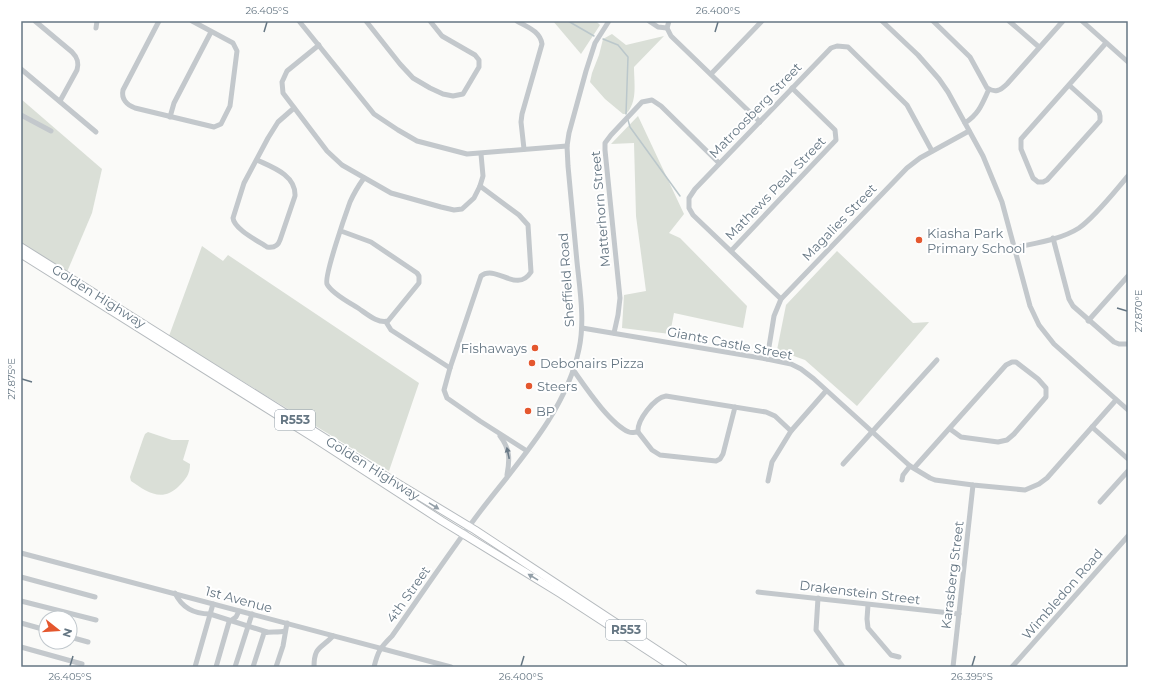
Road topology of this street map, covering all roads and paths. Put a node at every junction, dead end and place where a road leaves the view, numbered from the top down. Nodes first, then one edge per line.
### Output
1 (35, 21) edge
2 (98, 21) edge
3 (159, 21) edge
4 (192, 21) edge
5 (300, 21) edge
6 (366, 21) edge
7 (430, 21) edge
8 (517, 21) edge
9 (610, 21) edge
10 (649, 21) edge
11 (669, 21) edge
12 (762, 21) edge
13 (882, 21) edge
14 (934, 21) edge
15 (1009, 21) edge
16 (1063, 21) edge
17 (1082, 21) edge
18 (96, 28) dead end
19 (667, 28) junction
20 (212, 32) junction
21 (1106, 43) junction
22 (319, 45) junction
23 (1039, 48) junction
24 (1128, 62) edge
25 (21, 69) edge
26 (711, 74) junction
27 (1070, 85) junction
28 (792, 88) junction
29 (989, 89) junction
30 (60, 101) junction
31 (294, 108) junction
32 (21, 115) edge
33 (170, 117) junction
34 (760, 122) junction
35 (965, 123) junction
36 (51, 131) dead end
37 (969, 131) junction
38 (96, 132) dead end
39 (567, 146) junction
40 (524, 150) junction
41 (932, 151) junction
42 (481, 154) junction
43 (257, 160) junction
44 (719, 163) junction
45 (1128, 176) edge
46 (364, 178) junction
47 (480, 186) junction
48 (341, 231) junction
49 (1053, 238) junction
50 (21, 247) edge
51 (1014, 248) junction
52 (731, 251) junction
53 (21, 254) edge
54 (1128, 276) edge
55 (781, 300) junction
56 (1088, 320) junction
57 (386, 322) junction
58 (582, 328) junction
59 (614, 333) junction
60 (1128, 344) edge
61 (767, 359) junction
62 (937, 360) dead end
63 (450, 368) junction
64 (574, 371) junction
65 (826, 391) junction
66 (1116, 400) junction
67 (734, 407) junction
68 (1128, 410) edge
69 (1092, 427) junction
70 (950, 429) junction
71 (791, 430) junction
72 (498, 432) junction
73 (638, 432) junction
74 (873, 432) junction
75 (527, 451) junction
76 (1128, 459) edge
77 (843, 464) dead end
78 (912, 467) junction
79 (1128, 472) edge
80 (507, 476) junction
81 (902, 480) dead end
82 (768, 481) dead end
83 (973, 485) junction
84 (1100, 502) dead end
85 (469, 527) junction
86 (464, 535) junction
87 (1128, 536) edge
88 (21, 553) edge
89 (21, 577) edge
90 (758, 592) dead end
91 (175, 594) junction
92 (95, 597) dead end
93 (818, 598) junction
94 (21, 602) edge
95 (212, 604) junction
96 (868, 605) junction
97 (239, 611) junction
98 (210, 614) junction
99 (252, 614) junction
100 (959, 614) junction
101 (96, 620) dead end
102 (232, 620) junction
103 (21, 623) edge
104 (287, 623) junction
105 (248, 626) junction
106 (38, 628) edge
107 (285, 631) junction
108 (267, 632) junction
109 (333, 636) junction
110 (78, 639) edge
111 (88, 642) dead end
112 (21, 647) edge
113 (380, 648) junction
114 (899, 657) dead end
115 (82, 664) dead end
116 (373, 666) edge
117 (195, 667) edge
118 (216, 667) edge
119 (235, 667) edge
120 (253, 667) edge
121 (276, 667) edge
122 (314, 667) edge
123 (451, 667) edge
124 (673, 667) edge
125 (683, 667) edge
126 (843, 667) edge
127 (953, 667) edge
128 (1012, 667) edge

1 - 30 street
2 - 18 street
3 - 33 street
4 - 20 street
5 - 22 street
6 - 7 street
8 - 40 street
9 - 39 street, Sheffield Road
10 - 19 street
11 - 19 street
12 - 26 street
13 - 35 street
14 - 29 street
15 - 23 street
16 - 23 street
17 - 21 street
19 - 26 street
20 - 33 street
20 - 33 street
21 - 24 street
21 - 27 street
22 - 31 street
22 - 42 street
23 - 29 street
25 - 30 street
26 - 34 street
27 - 27 street
28 - 34 street, Matroosberg Street
28 - 41 street, Matroosberg Street
28 - 52 street, Mathews Peak Street
29 - 35 street
30 - 38 street
31 - 43 street
31 - 46 street
32 - 36 street
34 - 44 street, Matroosberg Street
35 - 37 street
37 - 41 street, Magalies Street
37 - 51 street
39 - 40 street
39 - 58 street, Sheffield Road
40 - 42 street
41 - 55 street, Magalies Street
42 - 47 street
43 - 43 street
44 - 52 street, Matroosberg Street
44 - 59 street, Matterhorn Street
45 - 49 street
46 - 47 street
46 - 48 street
47 - 63 street
48 - 57 street
48 - 57 street
49 - 51 street
49 - 56 street
50 -> 85 main road, Golden Highway / R553
51 - 66 street
52 - 55 street, Matroosberg Street
53 - 86 main road, Golden Highway / R553
54 - 56 street
55 - 61 street, Magalies Street
56 - 60 street
57 - 63 street
58 - 59 street, Giants Castle Street
58 - 64 street, Sheffield Road
59 - 61 street, Giants Castle Street
61 - 65 street, Giants Castle Street
62 - 74 street
63 - 72 street
64 - 73 street
64 - 75 street, Sheffield Road
65 - 71 street
65 - 74 street, Giants Castle Street
66 - 68 street
66 - 69 street, Giants Castle Street
67 - 71 street
67 - 73 street
67 - 73 street
69 - 76 street
69 - 83 street, Giants Castle Street
70 - 70 street
70 - 78 street
71 - 82 street
72 - 75 street
80 -> 72 street
74 - 77 street
74 - 78 street, Giants Castle Street
75 - 80 street, Sheffield Road
78 - 81 street
78 - 83 street, Giants Castle Street
79 - 84 street
80 - 85 street, Sheffield Road
83 - 100 street, Karasberg Street
85 - 86 street, Sheffield Road
85 - 125 main road, Golden Highway / R553
86 - 113 street, 4th Street
124 -> 86 main road, Golden Highway / R553
87 - 128 street, Wimbledon Road
88 - 91 street, 1st Avenue
89 - 92 street
90 - 93 street, Drakenstein Street
91 - 95 street, 1st Avenue
91 - 98 street
93 - 96 street, Drakenstein Street
93 - 126 street
94 - 101 street
95 - 97 street, 1st Avenue
95 - 98 street
96 - 100 street, Drakenstein Street
96 - 114 street
97 - 99 street, 1st Avenue
97 - 102 street
98 - 102 street
98 - 117 street
99 - 104 street, 1st Avenue
99 - 105 street
100 - 127 street, Karasberg Street
102 - 105 street
102 - 118 street
103 - 106 street
104 - 107 street
104 - 109 street, 1st Avenue
105 - 108 street
105 - 119 street
107 - 108 street
107 - 121 street
108 - 120 street
109 - 113 street, 1st Avenue
109 - 122 street
110 - 111 street
112 - 115 street
113 - 116 street, 4th Street
113 - 123 street, 1st Avenue

